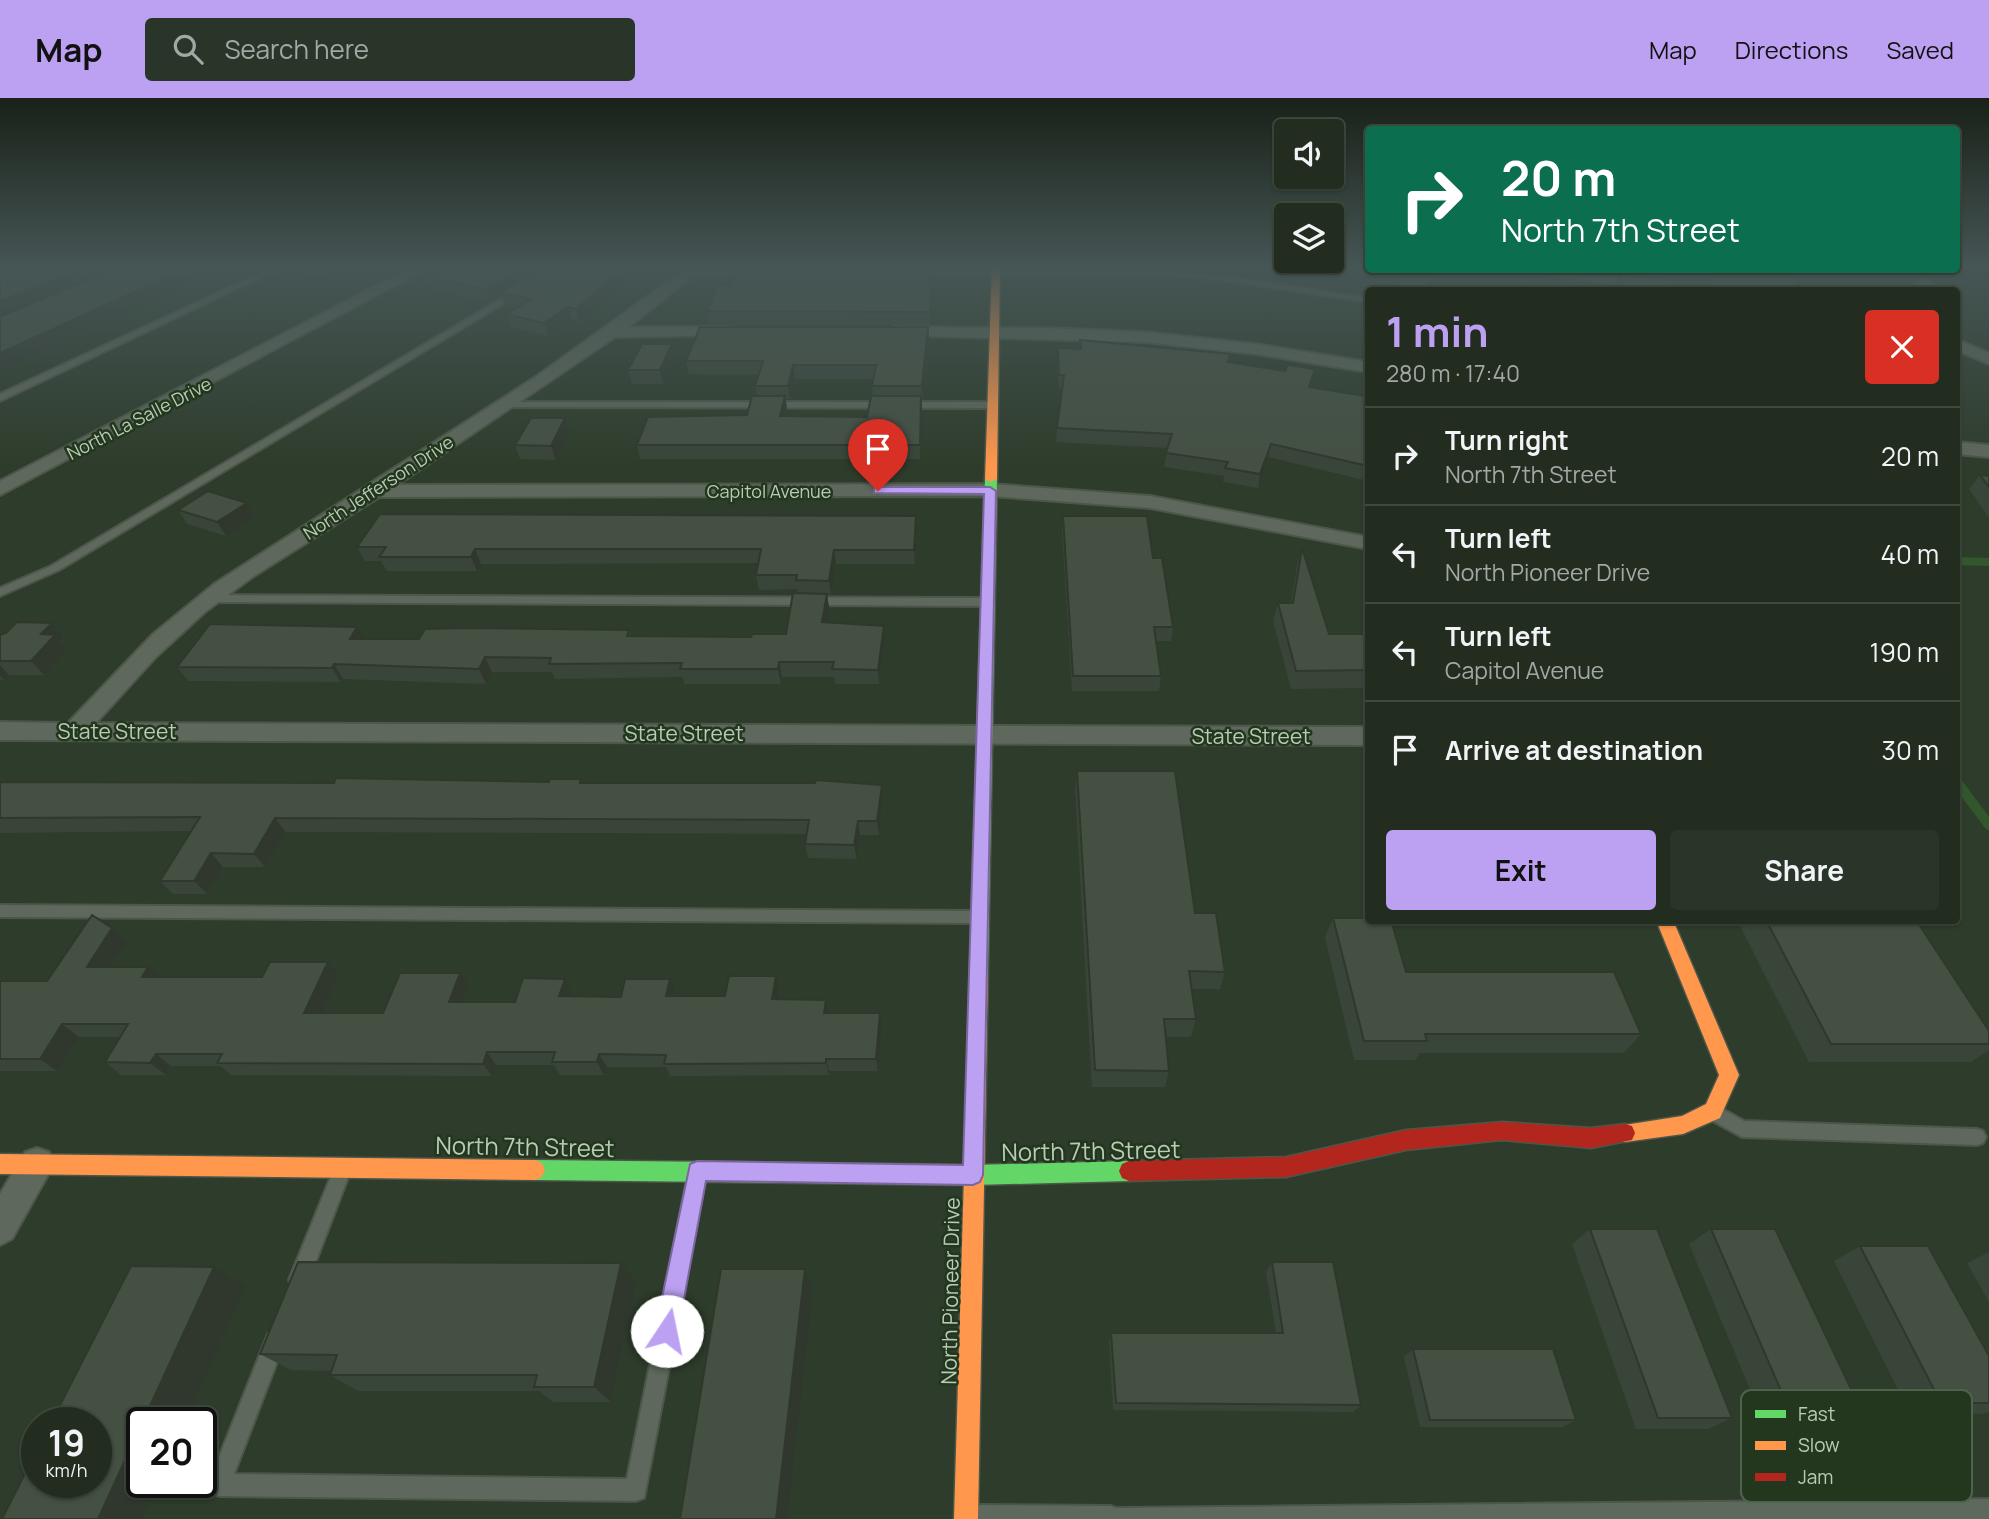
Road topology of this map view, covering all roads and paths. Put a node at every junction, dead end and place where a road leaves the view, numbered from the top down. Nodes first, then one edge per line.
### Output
1 (140, 332) edge
2 (299, 332) edge
3 (451, 332) edge
4 (612, 332) edge
5 (994, 332) edge
6 (1018, 332) edge
7 (1960, 346) edge
8 (1989, 359) edge
9 (1365, 367) edge
10 (0, 398) edge
11 (504, 405) junction
12 (992, 405) junction
13 (1960, 448) edge
14 (1989, 451) edge
15 (0, 489) edge
16 (376, 491) junction
17 (990, 491) junction
18 (1365, 542) edge
19 (0, 592) edge
20 (210, 600) junction
21 (987, 601) junction
22 (75, 730) junction
23 (0, 731) edge
24 (984, 734) junction
25 (1365, 736) edge
26 (0, 911) edge
27 (979, 917) junction
28 (1666, 924) edge
29 (1713, 1111) junction
30 (1977, 1137) dead end
31 (0, 1164) edge
32 (37, 1164) junction
33 (343, 1167) junction
34 (697, 1171) junction
35 (973, 1175) junction
36 (0, 1227) edge
37 (293, 1294) edge
38 (284, 1320) edge
39 (1989, 1510) edge
40 (1906, 1515) edge
41 (1616, 1517) edge
42 (1763, 1517) edge
43 (966, 1518) edge
44 (1111, 1518) edge

1 - 10 lane
2 - 15 street, North La Salle Drive
3 - 19 lane
4 - 11 street, North Jefferson Drive
5 - 12 street, North Pioneer Drive
6 - 9 street
7 - 8 street
11 - 12 lane
11 - 16 street, North Jefferson Drive
12 - 17 street, North Pioneer Drive
13 - 14 street
16 - 17 street, Capitol Avenue
16 - 20 street, North Jefferson Drive
17 - 18 street, Capitol Avenue
17 - 21 street, North Pioneer Drive
20 - 21 lane
20 - 22 street, North Jefferson Drive
21 - 24 street, North Pioneer Drive
22 - 23 street, State Street
22 - 24 street, State Street
24 - 25 street, State Street
24 - 27 street, North Pioneer Drive
26 - 27 lane
27 - 35 street, North Pioneer Drive
28 - 29 street
29 - 30 lane
29 - 35 street, North 7th Street
31 - 32 street, North 7th Street
32 - 33 street, North 7th Street
32 - 36 street
33 - 34 street, North 7th Street
33 - 37 lane
34 - 35 street, North 7th Street
34 - 38 lane
35 - 43 street, North Pioneer Drive
39 - 40 lane
40 - 42 lane
41 - 42 lane
41 - 44 lane
43 - 44 lane

